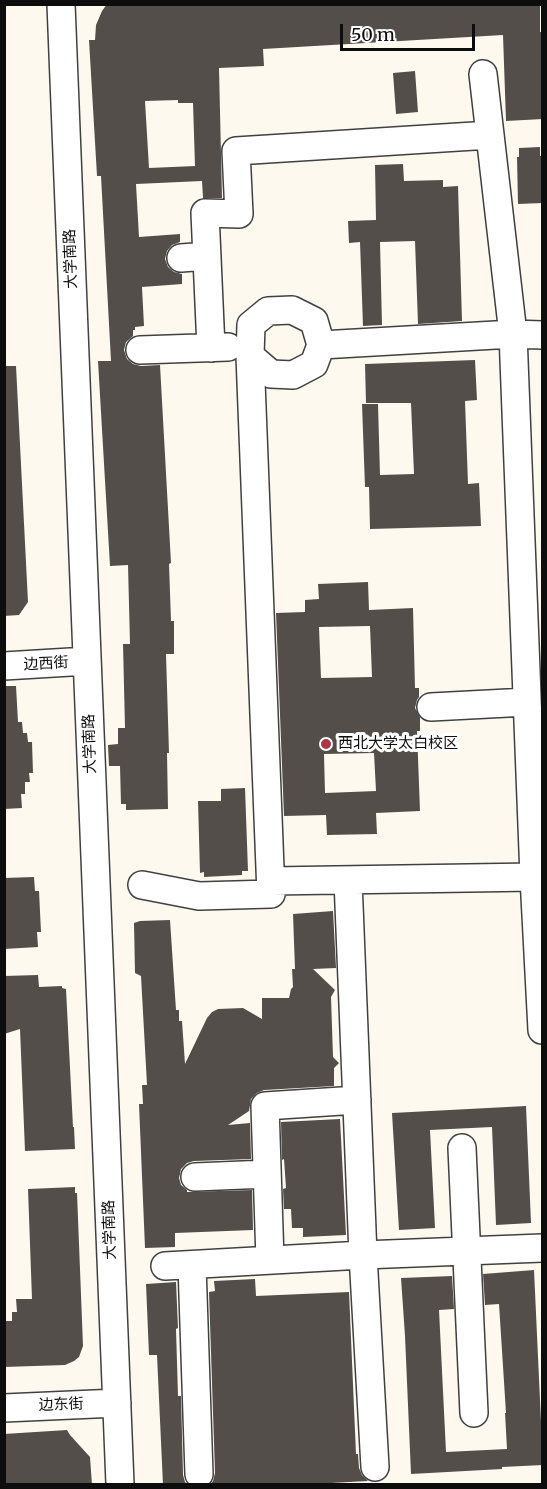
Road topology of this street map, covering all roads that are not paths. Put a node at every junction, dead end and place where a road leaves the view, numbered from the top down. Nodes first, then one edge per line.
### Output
1 (61, 4) edge
2 (483, 74) dead end
3 (490, 135) junction
4 (207, 256) junction
5 (181, 258) dead end
6 (513, 334) junction
7 (543, 334) edge
8 (321, 345) junction
9 (212, 348) junction
10 (140, 350) dead end
11 (250, 351) junction
12 (532, 568) edge
13 (87, 662) junction
14 (4, 666) edge
15 (527, 702) junction
16 (431, 707) dead end
17 (538, 876) edge
18 (348, 880) junction
19 (271, 881) junction
20 (142, 885) dead end
21 (543, 1030) edge
22 (357, 1100) junction
23 (462, 1148) dead end
24 (267, 1174) junction
25 (195, 1177) dead end
26 (543, 1248) edge
27 (466, 1251) junction
28 (363, 1255) junction
29 (270, 1260) junction
30 (192, 1265) junction
31 (165, 1266) dead end
32 (117, 1403) junction
33 (4, 1408) edge
34 (474, 1413) dead end
35 (375, 1467) dead end
36 (199, 1474) dead end
37 (120, 1485) edge

1 - 13 street, 大学南路
2 - 3 street
3 - 4 street
3 - 6 street
4 - 5 street
4 - 9 street
6 - 7 street
6 - 8 street
6 - 12 street
8 - 11 street
8 - 11 street
9 - 10 street
9 - 11 street
11 - 19 street
12 - 15 street
13 - 14 street, 边西街
13 - 32 street, 大学南路
15 - 16 street
15 - 17 street
17 - 18 street
17 - 21 street
18 - 19 street
18 - 22 street
19 - 20 street
22 - 24 street
22 - 28 street
23 - 27 street
24 - 25 street
24 - 29 street
26 - 27 street
27 - 28 street
27 - 34 street
28 - 29 street
28 - 35 street
29 - 30 street
30 - 31 street
30 - 36 street
32 - 33 street, 边东街
32 - 37 street, 大学南路

